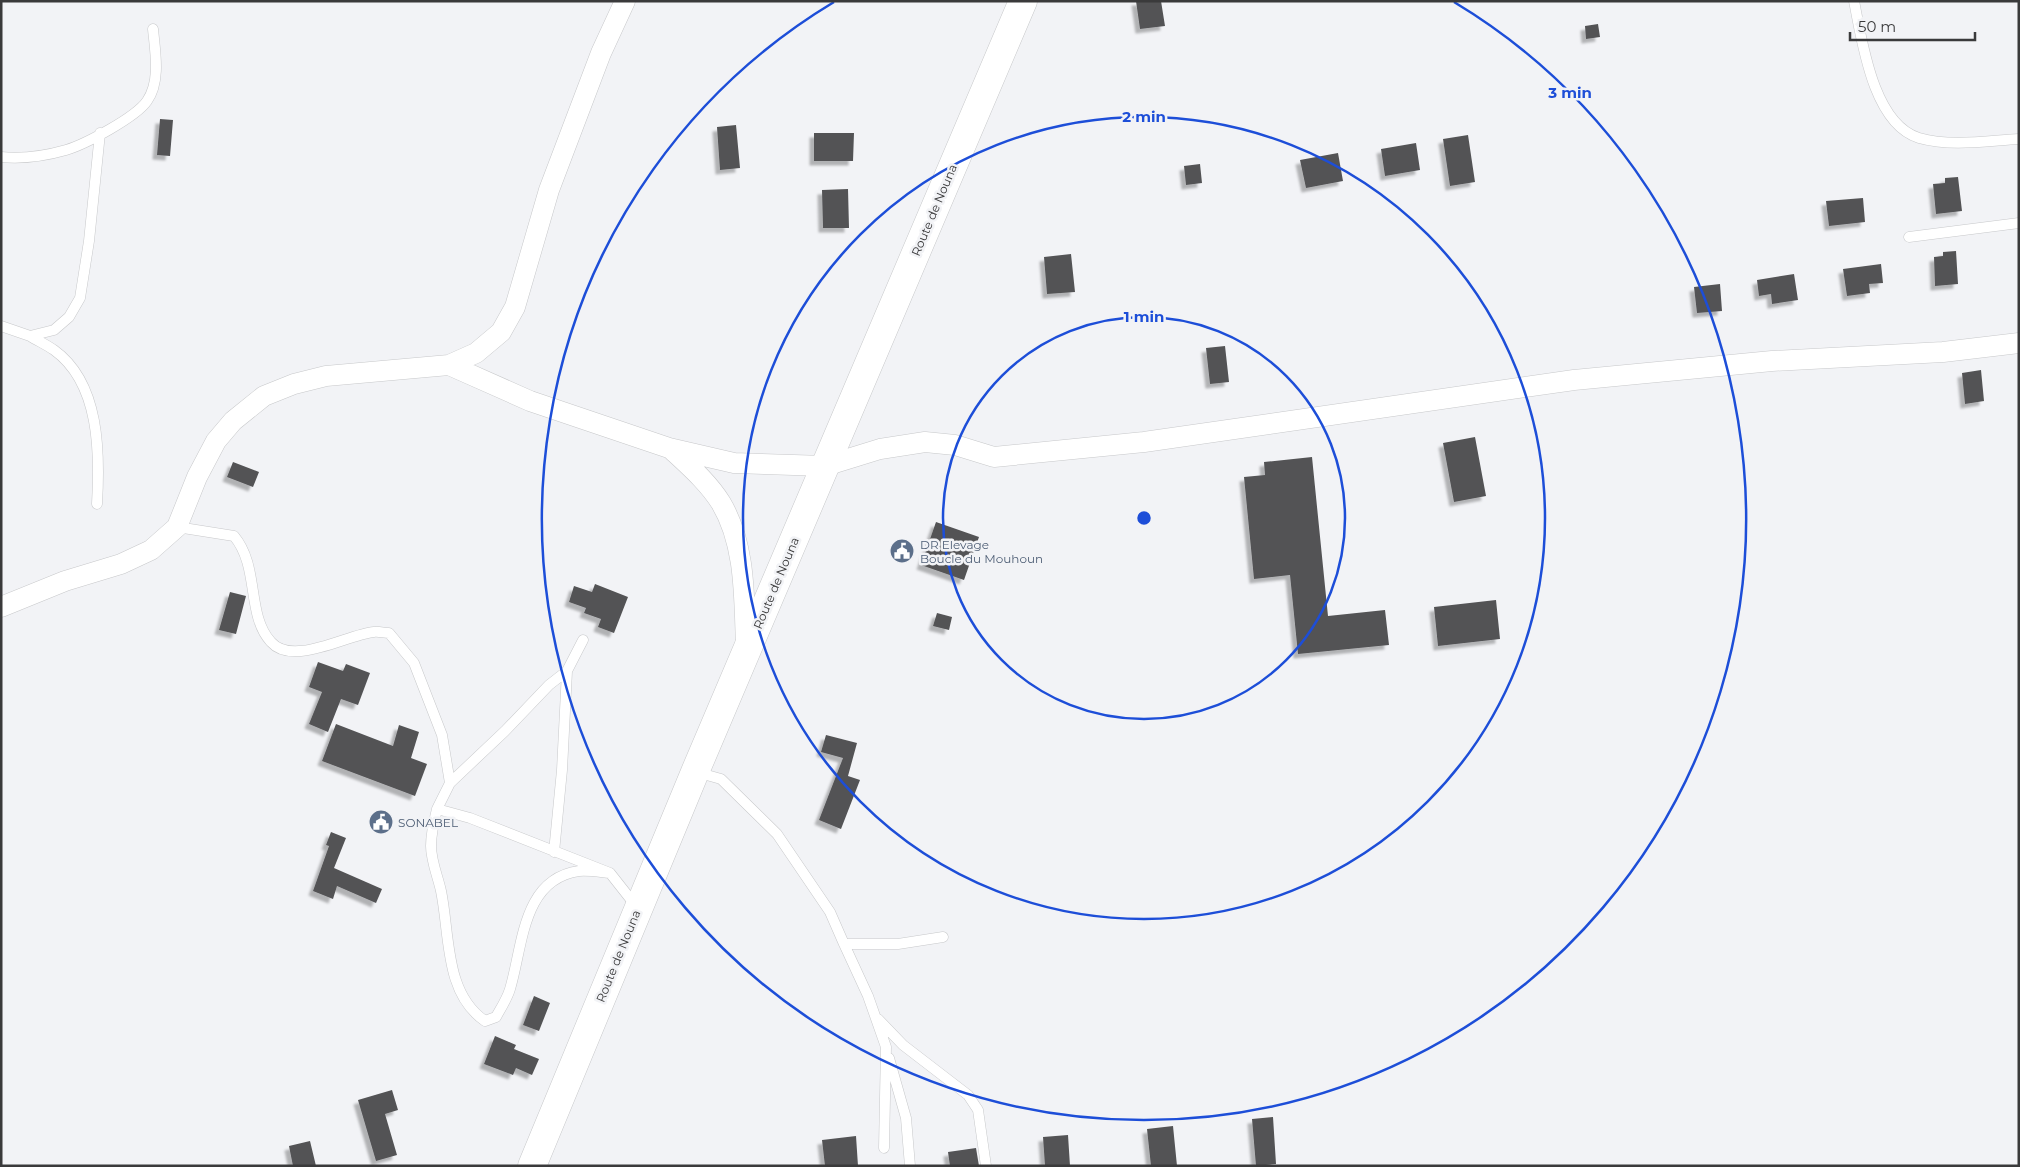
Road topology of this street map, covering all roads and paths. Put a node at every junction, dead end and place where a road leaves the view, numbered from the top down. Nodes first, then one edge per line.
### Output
1 (625, 1) edge
2 (1023, 1) edge
3 (1854, 1) edge
4 (153, 29) dead end
5 (100, 133) junction
6 (2019, 139) edge
7 (1, 157) edge
8 (2019, 223) edge
9 (1909, 237) dead end
10 (1, 326) edge
11 (30, 336) junction
12 (2019, 343) edge
13 (449, 365) junction
14 (669, 448) junction
15 (825, 466) junction
16 (97, 504) dead end
17 (177, 527) junction
18 (1, 607) edge
19 (583, 640) dead end
20 (747, 651) junction
21 (567, 671) junction
22 (695, 772) junction
23 (450, 783) junction
24 (437, 809) junction
25 (554, 852) junction
26 (610, 873) junction
27 (638, 908) junction
28 (943, 937) dead end
29 (844, 944) junction
30 (875, 1016) junction
31 (886, 1047) junction
32 (884, 1148) dead end
33 (532, 1166) edge
34 (910, 1166) edge
35 (986, 1166) edge

1 - 13 street
2 - 15 main road, Route de Nouna
3 - 6 lane
4 - 5 lane
5 - 7 lane
5 - 11 lane
8 - 9 lane
10 - 11 lane
11 - 16 lane
12 - 15 street
13 - 14 street
13 - 17 street
14 - 15 street
14 - 20 street
15 - 20 main road, Route de Nouna
17 - 18 street
17 - 23 lane
19 - 21 lane
20 - 22 main road, Route de Nouna
21 - 23 lane
21 - 25 lane
22 - 27 main road, Route de Nouna
22 - 29 lane
23 - 24 lane
24 - 25 lane
24 - 26 lane
25 - 26 lane
26 - 27 lane
27 - 33 main road, Route de Nouna
28 - 29 lane
29 - 30 lane
30 - 31 lane
30 - 35 lane
31 - 32 lane
31 - 34 lane

